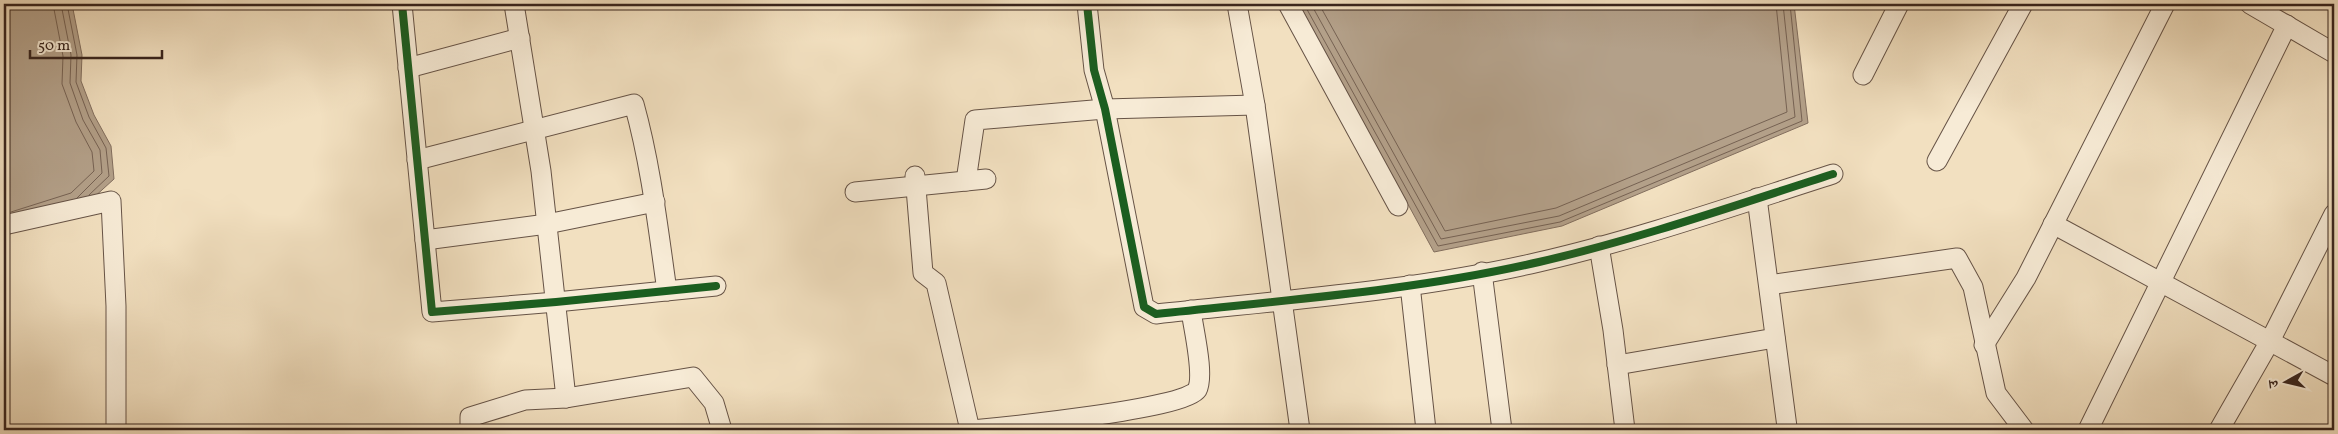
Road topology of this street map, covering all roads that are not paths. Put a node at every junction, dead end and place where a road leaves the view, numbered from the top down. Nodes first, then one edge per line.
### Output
1 (402, 4) edge
2 (514, 4) edge
3 (1087, 4) edge
4 (1237, 4) edge
5 (1288, 4) edge
6 (1899, 4) edge
7 (2023, 4) edge
8 (2165, 4) edge
9 (2250, 4) edge
10 (2287, 25) junction
11 (520, 38) junction
12 (2334, 54) edge
13 (408, 68) junction
14 (1863, 75) dead end
15 (1255, 105) junction
16 (1105, 109) junction
17 (534, 129) junction
18 (418, 160) junction
19 (1937, 161) dead end
20 (1833, 174) dead end
21 (986, 179) dead end
22 (915, 181) junction
23 (966, 181) junction
24 (855, 192) dead end
25 (1757, 198) junction
26 (655, 202) junction
27 (1398, 206) dead end
28 (2334, 214) edge
29 (547, 224) junction
30 (2053, 224) junction
31 (4, 225) edge
32 (425, 240) junction
33 (1599, 246) junction
34 (1482, 272) junction
35 (2161, 282) junction
36 (1410, 285) junction
37 (1769, 285) junction
38 (716, 286) dead end
39 (667, 291) junction
40 (1282, 300) junction
41 (556, 302) junction
42 (1191, 310) junction
43 (1775, 338) junction
44 (2270, 341) junction
45 (1984, 345) junction
46 (1617, 365) junction
47 (2334, 376) edge
48 (566, 398) junction
49 (1083, 424) edge
50 (1787, 427) dead end
51 (116, 430) edge
52 (473, 430) edge
53 (722, 430) edge
54 (971, 430) edge
55 (1300, 430) edge
56 (1426, 430) edge
57 (1502, 430) edge
58 (1625, 430) edge
59 (2024, 430) edge
60 (2088, 430) edge
61 (2219, 430) edge

1 - 13 street
2 - 11 street
3 - 16 street
4 - 15 street
5 - 27 street
6 - 14 street
7 - 19 street
8 - 30 street
9 - 10 street
10 - 12 street
10 - 35 street
11 - 13 street
11 - 17 street
13 - 18 street
15 - 16 street
15 - 40 street
16 - 23 street
16 - 42 street
17 - 18 street
17 - 26 street
17 - 29 street
18 - 32 street
20 - 25 street
21 - 23 street
22 - 23 street
22 - 24 street
22 - 54 street
25 - 33 street
25 - 37 street
26 - 29 street
26 - 39 street
28 - 44 street
29 - 32 street
29 - 41 street
30 - 35 street
30 - 45 street
31 - 51 street
32 - 41 street
33 - 34 street
33 - 46 street
34 - 36 street
34 - 57 street
35 - 44 street
35 - 60 street
36 - 40 street
36 - 56 street
37 - 43 street
37 - 45 street
38 - 39 street
39 - 41 street
40 - 42 street
40 - 55 street
41 - 48 street
42 - 49 street
43 - 46 street
43 - 50 street
44 - 47 street
44 - 61 street
45 - 59 street
46 - 58 street
48 - 52 street
48 - 53 street
49 - 54 street

